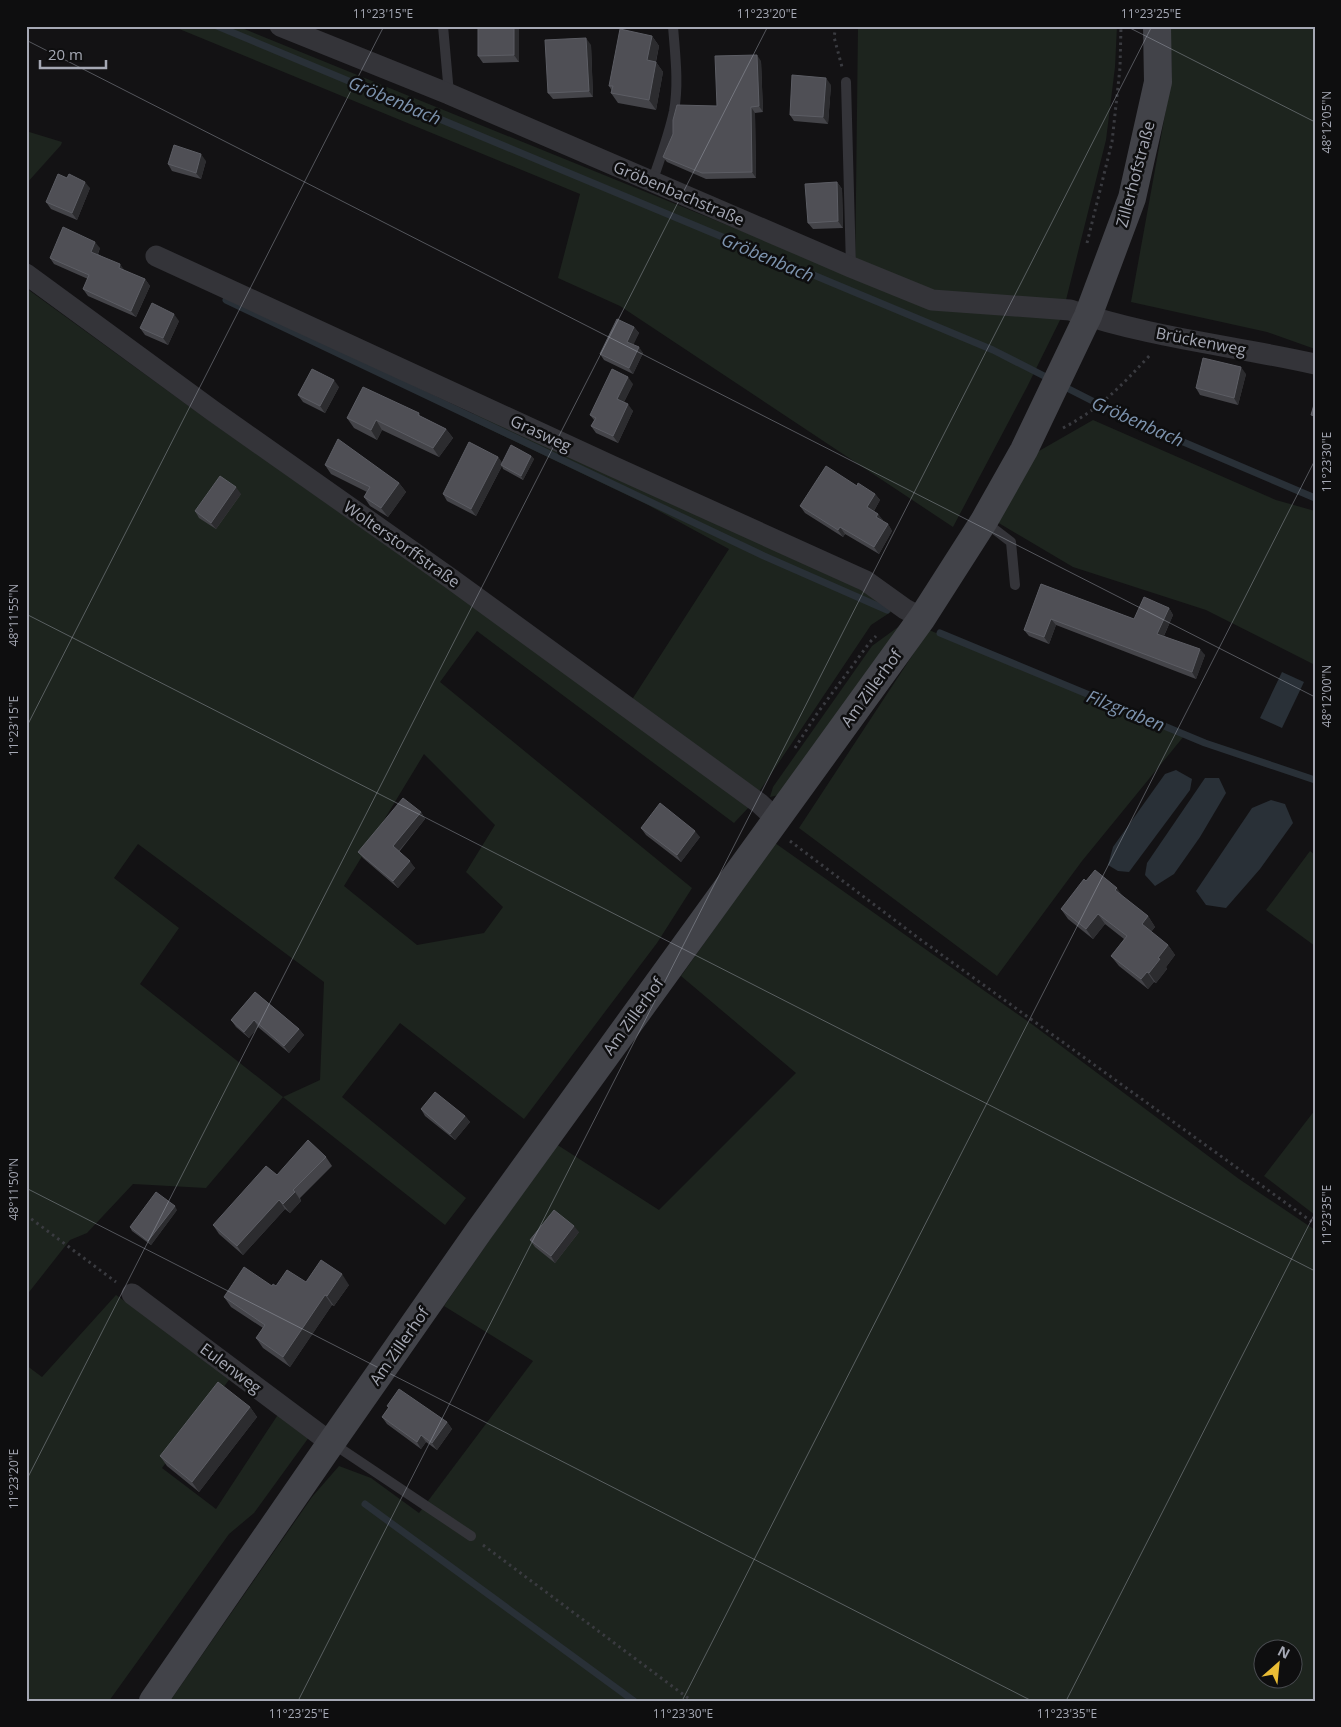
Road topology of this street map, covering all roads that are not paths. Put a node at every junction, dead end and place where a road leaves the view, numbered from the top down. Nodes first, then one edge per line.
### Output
1 (280, 26) edge
2 (443, 26) edge
3 (672, 26) edge
4 (1157, 26) edge
5 (846, 82) road end
6 (449, 94) junction
7 (652, 182) junction
8 (156, 256) dead end
9 (851, 268) junction
10 (26, 274) edge
11 (1088, 316) junction
12 (1315, 364) edge
13 (984, 521) junction
14 (1015, 585) dead end
15 (922, 618) junction
16 (773, 822) junction
17 (132, 1294) road end
18 (331, 1442) junction
19 (471, 1536) road end
20 (153, 1701) edge

1 - 6 street, Gröbenbachstraße
2 - 6 lane
3 - 7 lane
4 - 11 street, Zillerhofstraße
5 - 9 lane
6 - 7 street, Gröbenbachstraße
7 - 9 street, Gröbenbachstraße
8 - 15 street, Grasweg
9 - 11 street, Gröbenbachstraße
10 - 16 street, Wolterstorffstraße
11 - 12 street, Brückenweg
11 - 13 street, Am Zillerhof
13 - 14 lane
13 - 15 street, Am Zillerhof
15 - 16 street, Am Zillerhof
16 - 18 street, Am Zillerhof
17 - 18 street, Eulenweg
18 - 19 lane
18 - 20 street, Am Zillerhof

